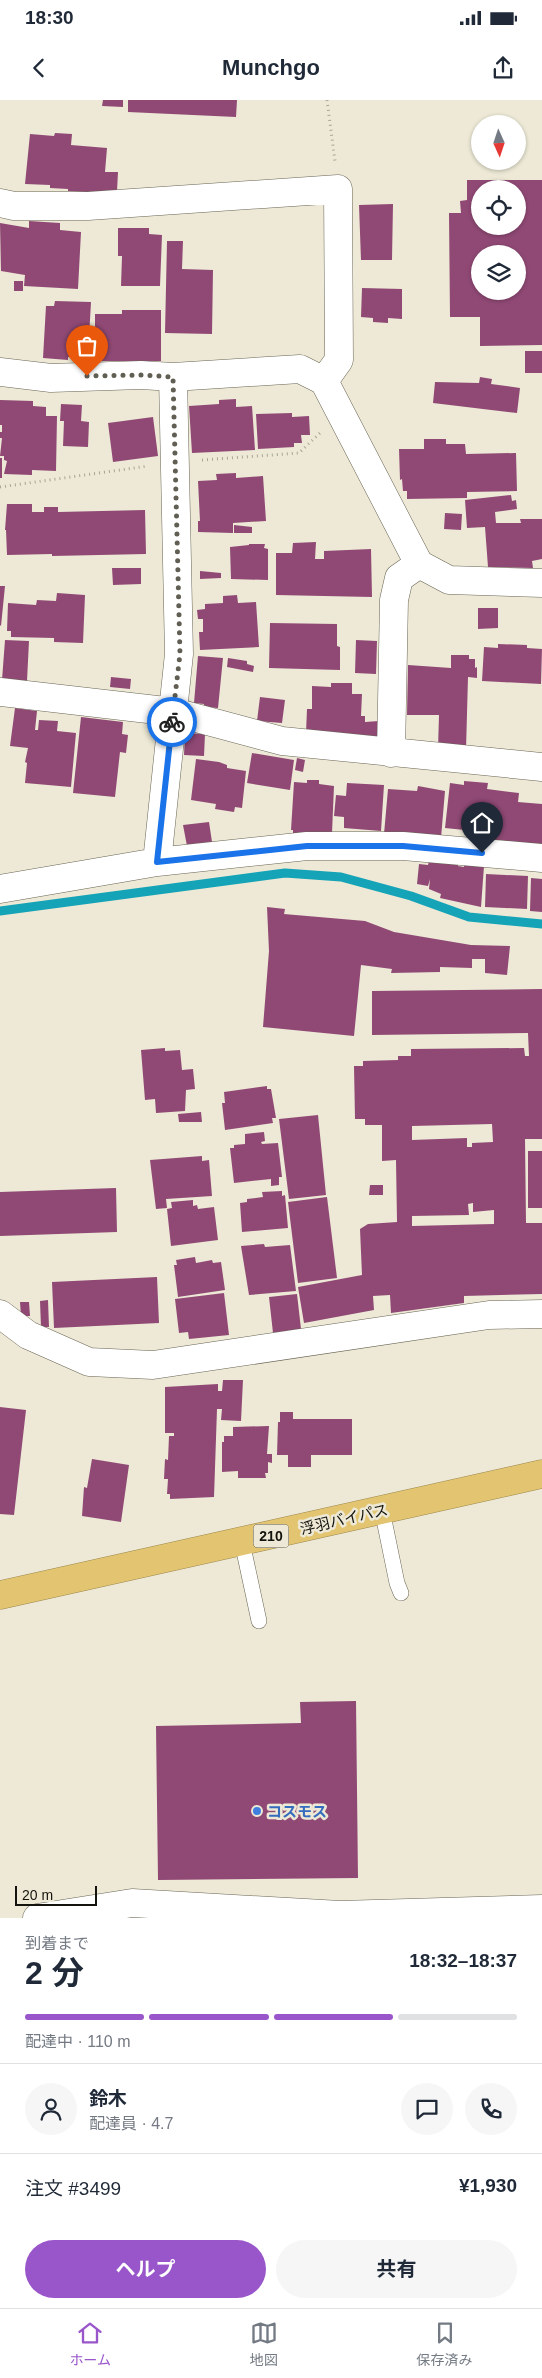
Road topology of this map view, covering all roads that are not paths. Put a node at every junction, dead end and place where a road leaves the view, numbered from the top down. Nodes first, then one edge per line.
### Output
1 (0, 202) edge
2 (0, 372) edge
3 (173, 377) junction
4 (324, 381) junction
5 (419, 564) junction
6 (542, 583) edge
7 (0, 692) edge
8 (174, 712) junction
9 (391, 753) junction
10 (542, 767) edge
11 (542, 858) edge
12 (157, 862) junction
13 (0, 889) edge
14 (0, 1314) edge
15 (542, 1314) edge
16 (542, 1474) edge
17 (382, 1510) junction
18 (242, 1542) junction
19 (401, 1593) dead end
20 (0, 1595) edge
21 (259, 1621) dead end
22 (542, 1909) edge
23 (37, 1918) edge

1 - 4 street
2 - 3 street
3 - 4 street
3 - 8 street
4 - 5 street
5 - 6 street
5 - 9 street
7 - 8 street
8 - 9 street
8 - 12 street
9 - 10 street
11 - 12 street
12 - 13 street
14 - 15 street
16 - 17 highway, 浮羽バイパス / 210
17 - 18 highway, 浮羽バイパス / 210
17 - 19 lane
18 - 20 highway, 浮羽バイパス / 210
18 - 21 lane
22 - 23 street

